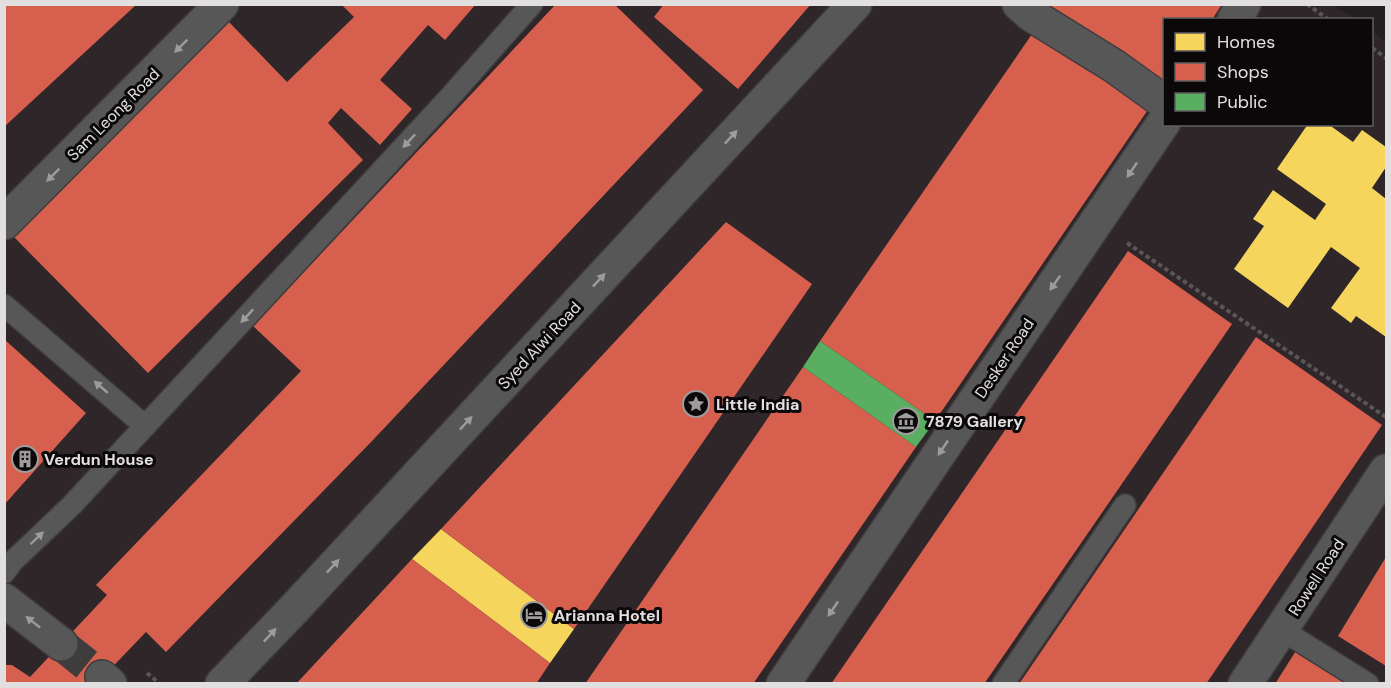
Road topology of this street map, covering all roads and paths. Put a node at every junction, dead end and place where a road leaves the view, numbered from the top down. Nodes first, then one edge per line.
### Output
1 (222, 4) edge
2 (532, 4) edge
3 (855, 4) edge
4 (1019, 4) edge
5 (1244, 4) edge
6 (1307, 4) edge
7 (1235, 18) edge
8 (1326, 18) edge
9 (1373, 49) edge
10 (1386, 58) edge
11 (1163, 101) edge
12 (1163, 123) edge
13 (1097, 222) junction
14 (4, 223) edge
15 (4, 305) edge
16 (1386, 417) edge
17 (145, 426) junction
18 (1386, 471) edge
19 (1125, 505) dead end
20 (4, 573) edge
21 (4, 600) edge
22 (1282, 630) junction
23 (61, 645) tunnel mouth
24 (222, 684) edge
25 (783, 684) edge
26 (1003, 684) edge
27 (1245, 684) edge
28 (1368, 684) edge

1 -> 14 street, Sam Leong Road
2 -> 17 lane
24 -> 3 street, Syed Alwi Road
4 - 11 street
5 - 7 street
6 - 8 path
9 - 10 path
12 -> 13 street, Desker Road
13 - 16 path
13 -> 25 street, Desker Road
17 -> 15 lane
20 -> 17 lane
18 - 22 street, Rowell Road
19 - 26 lane
23 -> 21 street
22 - 27 street, Rowell Road
22 - 28 lane

